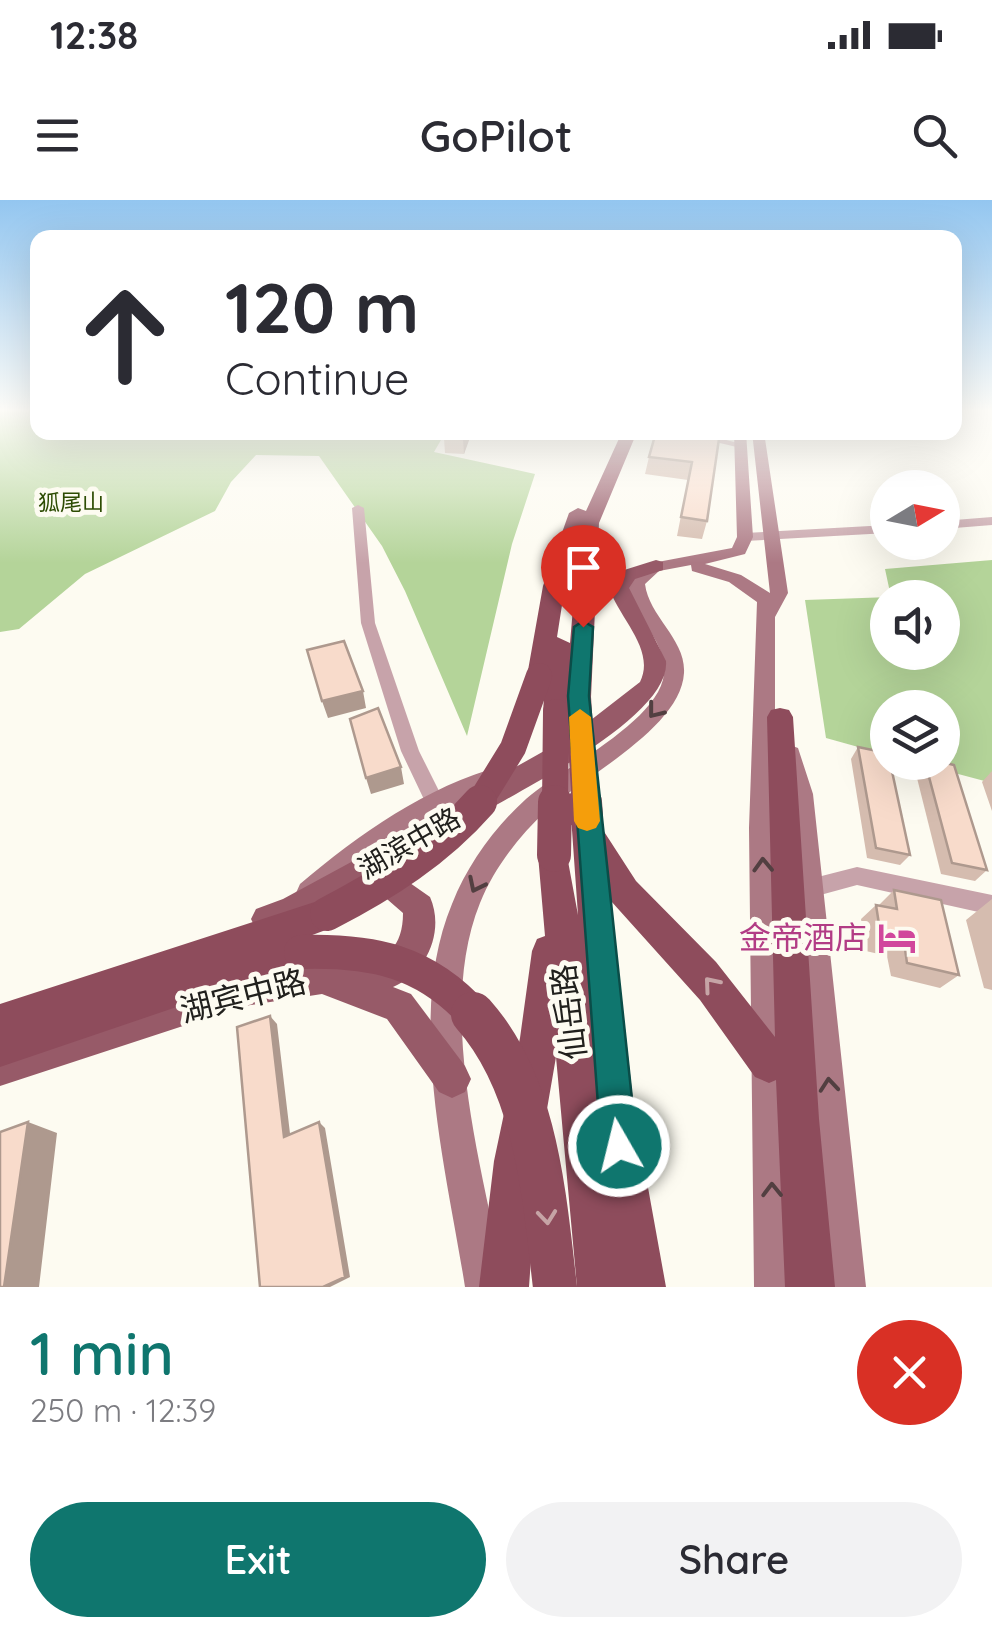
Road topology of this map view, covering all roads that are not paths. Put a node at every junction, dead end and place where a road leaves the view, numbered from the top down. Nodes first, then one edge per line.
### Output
1 (607, 462) edge
2 (609, 462) edge
3 (742, 462) edge
4 (762, 462) edge
5 (605, 468) junction
6 (358, 508) dead end
7 (992, 521) edge
8 (960, 524) edge
9 (870, 530) edge
10 (745, 537) junction
11 (772, 538) junction
12 (568, 553) junction
13 (670, 565) junction
14 (767, 615) junction
15 (765, 656) junction
16 (567, 704) junction
17 (780, 717) junction
18 (530, 771) junction
19 (436, 805) junction
20 (586, 816) junction
21 (357, 874) junction
22 (813, 887) dead end
23 (556, 900) junction
24 (992, 905) edge
25 (309, 913) junction
26 (311, 965) junction
27 (0, 1006) edge
28 (0, 1023) edge
29 (0, 1047) edge
30 (769, 1062) junction
31 (0, 1068) edge
32 (452, 1079) junction
33 (485, 1287) edge
34 (504, 1287) edge
35 (555, 1287) edge
36 (602, 1287) edge
37 (641, 1287) edge
38 (774, 1287) edge
39 (810, 1287) edge
40 (846, 1287) edge

1 - 5 highway
2 - 5 highway
3 - 10 main road
4 - 11 main road
5 - 12 highway
5 - 16 highway
6 - 19 street
7 - 8 street
9 - 11 street
10 - 11 street
10 - 13 main road
11 - 14 main road
12 - 16 highway
12 - 25 highway, bridge
13 - 14 main road
13 - 18 main road, 湖滨中路
13 -> 32 main road
14 - 15 main road
15 - 17 main road
30 -> 15 main road
16 - 20 highway, 仙岳路, bridge
16 - 23 highway, 仙岳路, bridge
17 - 39 highway
40 -> 17 main road
18 - 19 main road
18 - 21 main road, 湖滨中路
19 - 25 main road
30 -> 20 highway
20 - 37 highway, 仙岳路
21 - 25 main road, 湖滨中路
21 - 26 main road
22 - 24 street
23 - 34 highway
23 - 36 highway, 仙岳路
25 - 27 main road, 湖滨中路
25 - 28 highway
26 - 29 highway
26 - 31 main road, 湖宾中路
26 - 32 main road, 湖宾中路
26 -> 35 highway, bridge
38 -> 30 main road
32 - 33 main road

